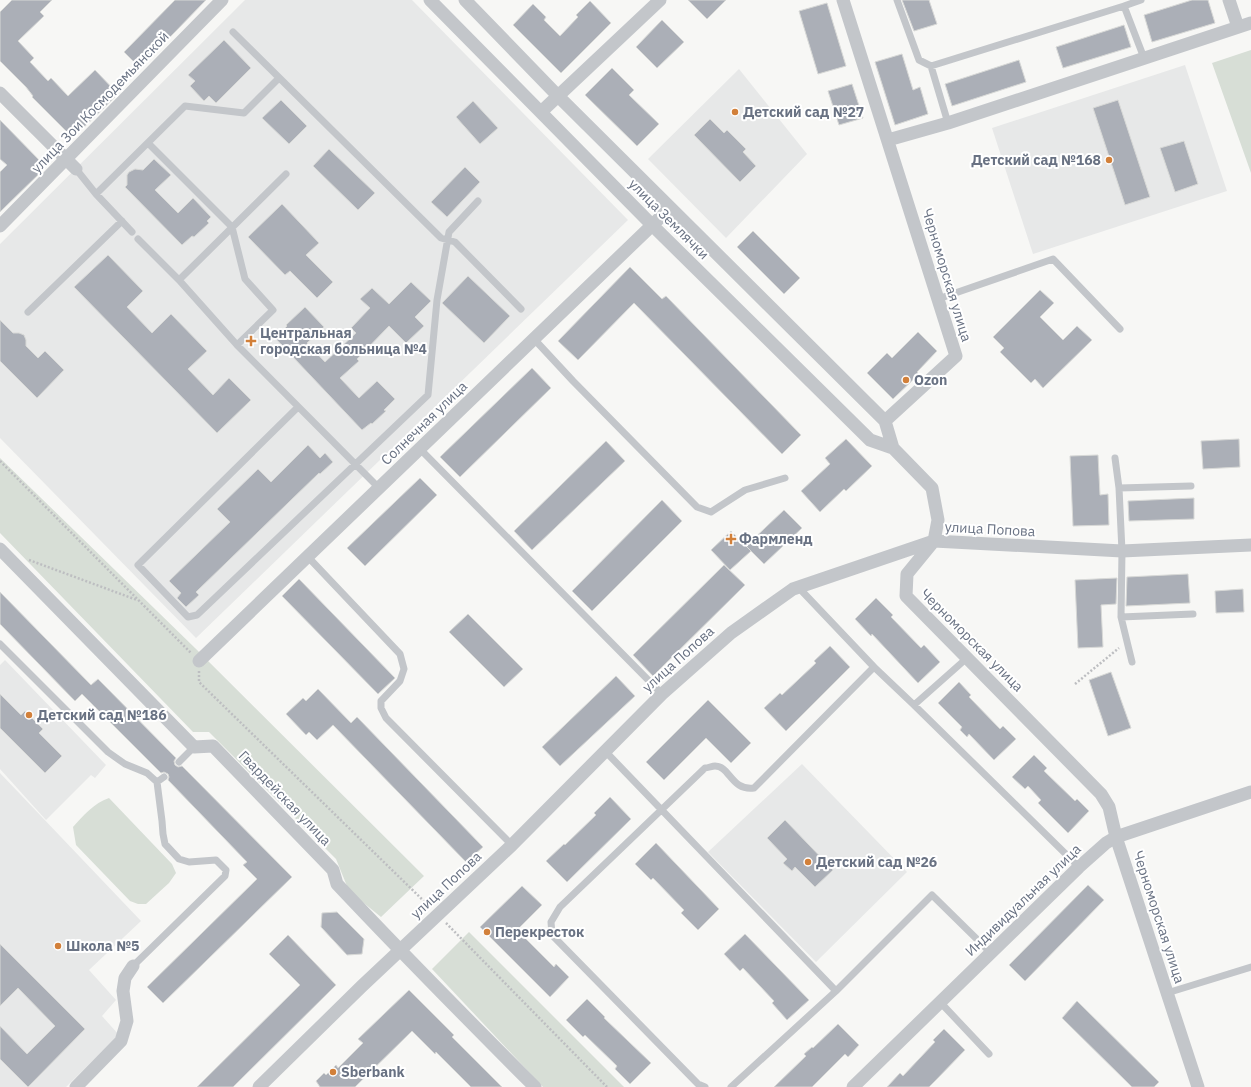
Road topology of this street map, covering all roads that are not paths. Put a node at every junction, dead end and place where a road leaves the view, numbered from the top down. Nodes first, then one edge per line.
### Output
1 (222, 0) edge
2 (430, 0) edge
3 (465, 0) edge
4 (660, 0) edge
5 (843, 0) edge
6 (897, 0) edge
7 (1141, 0) edge
8 (1229, 0) edge
9 (1124, 6) junction
10 (1251, 23) edge
11 (1238, 27) junction
12 (233, 32) dead end
13 (1144, 58) junction
14 (931, 66) junction
15 (279, 78) junction
16 (0, 93) edge
17 (558, 96) junction
18 (541, 112) junction
19 (948, 123) junction
20 (888, 140) junction
21 (148, 143) junction
22 (66, 160) junction
23 (76, 169) joint
24 (286, 174) dead end
25 (96, 194) junction
26 (478, 201) dead end
27 (670, 208) junction
28 (122, 221) junction
29 (0, 226) edge
30 (653, 226) junction
31 (232, 227) junction
32 (132, 232) dead end
33 (138, 239) dead end
34 (447, 240) junction
35 (179, 280) junction
36 (938, 299) junction
37 (521, 309) dead end
38 (28, 312) dead end
39 (1120, 329) dead end
40 (534, 339) junction
41 (237, 344) junction
42 (298, 407) junction
43 (885, 421) junction
44 (893, 448) junction
45 (420, 449) junction
46 (1115, 458) dead end
47 (356, 465) junction
48 (785, 478) dead end
49 (1191, 486) dead end
50 (379, 488) junction
51 (1119, 488) junction
52 (934, 542) junction
53 (1251, 545) edge
54 (0, 549) edge
55 (1122, 551) junction
56 (308, 557) junction
57 (799, 588) junction
58 (1193, 614) dead end
59 (1121, 617) junction
60 (0, 644) edge
61 (967, 658) junction
62 (199, 661) road end
63 (1132, 662) dead end
64 (874, 668) junction
65 (662, 694) junction
66 (914, 705) junction
67 (194, 747) junction
68 (605, 751) junction
69 (179, 762) dead end
70 (164, 777) dead end
71 (157, 782) junction
72 (1251, 792) edge
73 (662, 810) junction
74 (1116, 838) junction
75 (512, 845) junction
76 (1079, 867) junction
77 (400, 951) junction
78 (991, 953) junction
79 (133, 966) joint
80 (1251, 967) edge
81 (836, 991) junction
82 (1167, 993) junction
83 (940, 1002) junction
84 (989, 1054) dead end
85 (76, 1087) edge
86 (259, 1087) edge
87 (535, 1087) edge
88 (705, 1087) edge
89 (731, 1087) edge
90 (853, 1087) edge
91 (1198, 1087) edge

1 - 22 street, улица Зои Космодемьянской
2 - 18 street, улица Землячки
3 - 17 street, улица Землячки
4 - 17 street
5 - 20 street, Черноморская улица
6 - 14 lane
7 - 9 lane
8 - 11 street
9 - 13 lane
9 - 14 lane
10 - 11 street
11 - 13 street
12 - 15 lane
13 - 19 street
14 - 19 lane
15 - 21 lane
15 - 34 lane
16 - 22 street
17 - 18 street
17 - 27 street, улица Землячки
18 - 30 street, улица Землячки
19 - 20 street
20 - 36 street, Черноморская улица
21 - 25 lane
21 - 31 lane
22 - 23 street
22 - 29 street, улица Зои Космодемьянской
23 - 25 lane
24 - 31 lane
25 - 28 lane
26 - 34 lane
27 - 30 street, Солнечная улица
27 - 43 street, улица Землячки
28 - 32 lane
28 - 38 lane
30 - 40 street, Солнечная улица
30 - 44 street, улица Землячки
31 - 35 lane
31 - 41 lane
33 - 35 lane
34 - 37 lane
34 - 47 lane
35 - 41 lane
36 - 39 lane
36 - 43 street, Черноморская улица
40 - 45 street, Солнечная улица
40 - 48 lane
41 - 42 lane
42 - 47 lane
42 - 47 lane
43 - 44 street, Черноморская улица
44 - 52 street, Черноморская улица
45 - 50 street, Солнечная улица
45 - 65 lane
46 - 51 lane
47 - 50 lane
49 - 51 lane
50 - 56 street, Солнечная улица
51 - 55 lane
52 - 55 street, улица Попова
52 - 57 street, улица Попова
52 - 61 street, Черноморская улица
53 - 55 street, улица Попова
54 - 67 street
55 - 59 lane
56 - 62 street, Солнечная улица
56 - 75 lane
57 - 64 lane
57 - 65 street, улица Попова
58 - 59 lane
59 - 63 lane
60 - 71 lane
61 - 66 lane
61 - 74 street, Черноморская улица
64 - 66 lane
64 - 73 lane
65 - 68 street, улица Попова
66 - 76 lane
67 - 69 lane
67 - 77 street, Гвардейская улица
68 - 73 lane
68 - 75 street, улица Попова
70 - 71 lane
71 - 79 lane
72 - 74 street, Индивидуальная улица
73 - 81 lane
73 - 88 lane
74 - 76 street, Индивидуальная улица
74 - 82 street, Черноморская улица
75 - 77 street, улица Попова
76 - 78 street, Индивидуальная улица
77 - 86 street, улица Попова
77 - 87 street, Гвардейская улица
78 - 81 lane
78 - 83 street, Индивидуальная улица
79 - 85 street
80 - 82 lane
81 - 89 lane
82 - 91 street, Черноморская улица
83 - 84 lane
83 - 90 street, Индивидуальная улица

